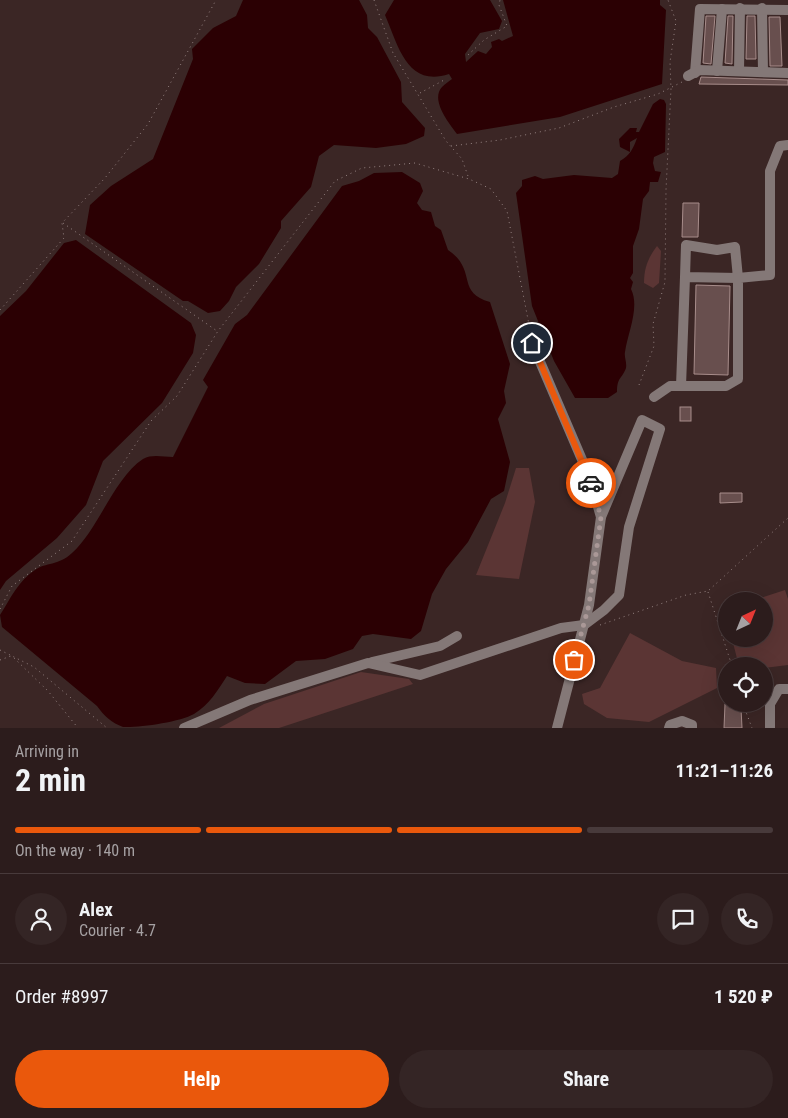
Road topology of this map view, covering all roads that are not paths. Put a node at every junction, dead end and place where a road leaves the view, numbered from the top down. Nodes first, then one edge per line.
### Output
1 (740, 8) junction
2 (762, 8) junction
3 (722, 9) junction
4 (788, 10) edge
5 (717, 71) junction
6 (739, 71) junction
7 (763, 72) junction
8 (788, 73) edge
9 (788, 145) edge
10 (685, 277) junction
11 (738, 278) junction
12 (532, 343) road end
13 (682, 386) junction
14 (654, 397) dead end
15 (601, 517) junction
16 (584, 625) junction
17 (457, 636) dead end
18 (368, 663) junction
19 (788, 689) edge
20 (184, 728) edge
21 (557, 728) edge
22 (669, 728) edge
23 (692, 728) edge
24 (770, 728) edge

1 - 2 street
1 - 3 street
1 - 6 street
2 - 4 street
2 - 7 street
3 - 5 street
3 - 5 street
5 - 6 street
6 - 7 street
7 - 8 street
9 - 11 street
10 - 11 street
10 - 11 street
10 - 13 street
11 - 13 street
12 - 15 street
13 - 14 street
15 - 16 street
15 - 16 street
16 - 18 street
16 - 21 street
17 - 18 street
18 - 20 street
19 - 24 street
22 - 23 street

